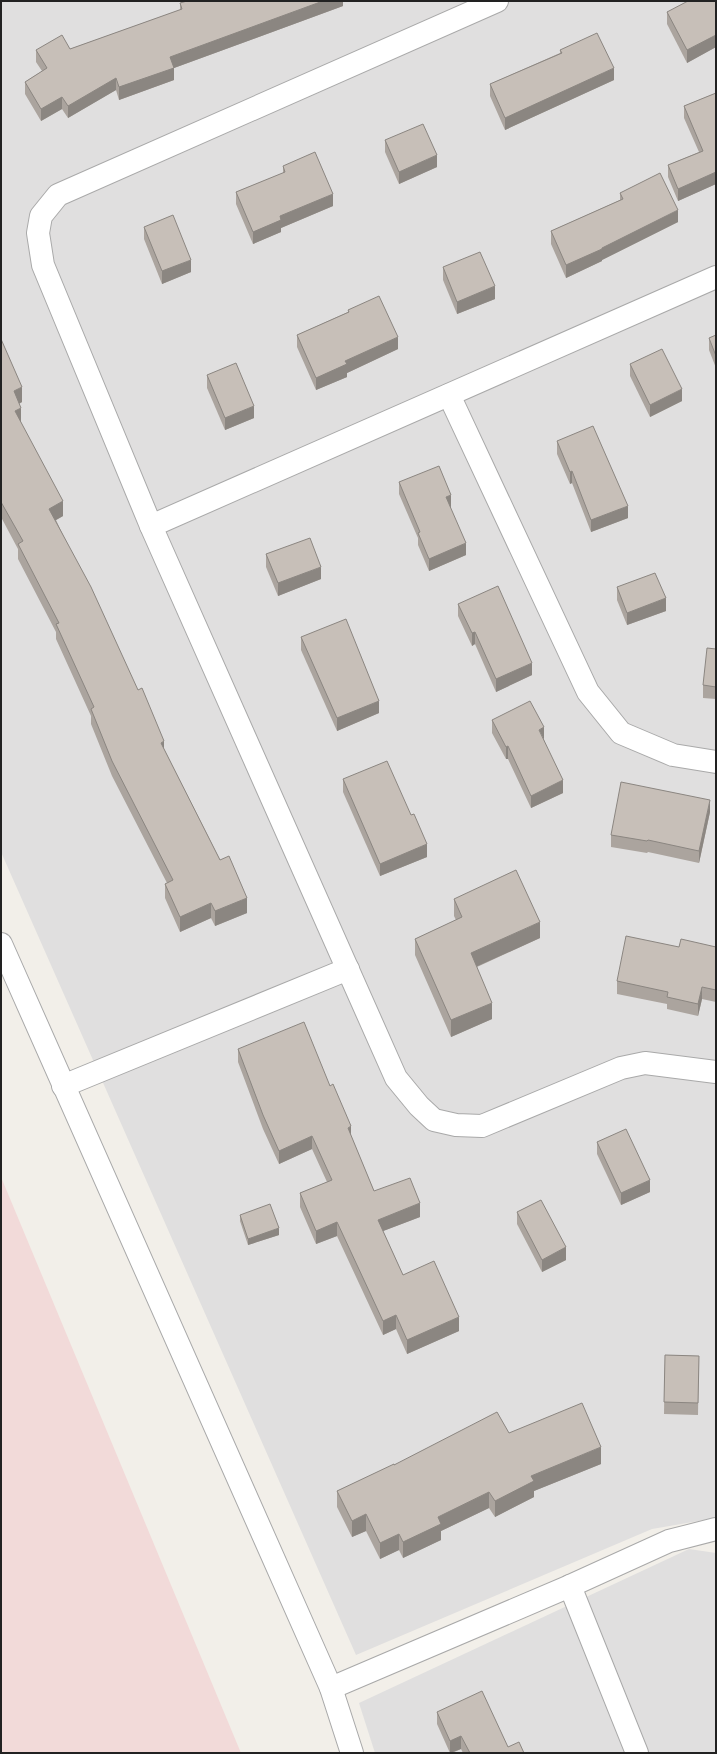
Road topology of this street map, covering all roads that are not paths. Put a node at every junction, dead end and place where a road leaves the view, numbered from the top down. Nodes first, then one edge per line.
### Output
1 (497, 1) edge
2 (716, 277) edge
3 (449, 395) junction
4 (151, 526) junction
5 (716, 762) edge
6 (1, 944) edge
7 (348, 969) junction
8 (716, 1072) edge
9 (63, 1086) junction
10 (716, 1529) edge
11 (570, 1586) junction
12 (331, 1688) junction
13 (352, 1753) edge
14 (637, 1753) edge

1 - 4 street
2 - 3 street
3 - 4 street
3 - 5 street
4 - 7 street
6 - 9 street
7 - 8 street
7 - 9 street
9 - 12 street
10 - 11 street
11 - 12 street
11 - 14 street
12 - 13 street

